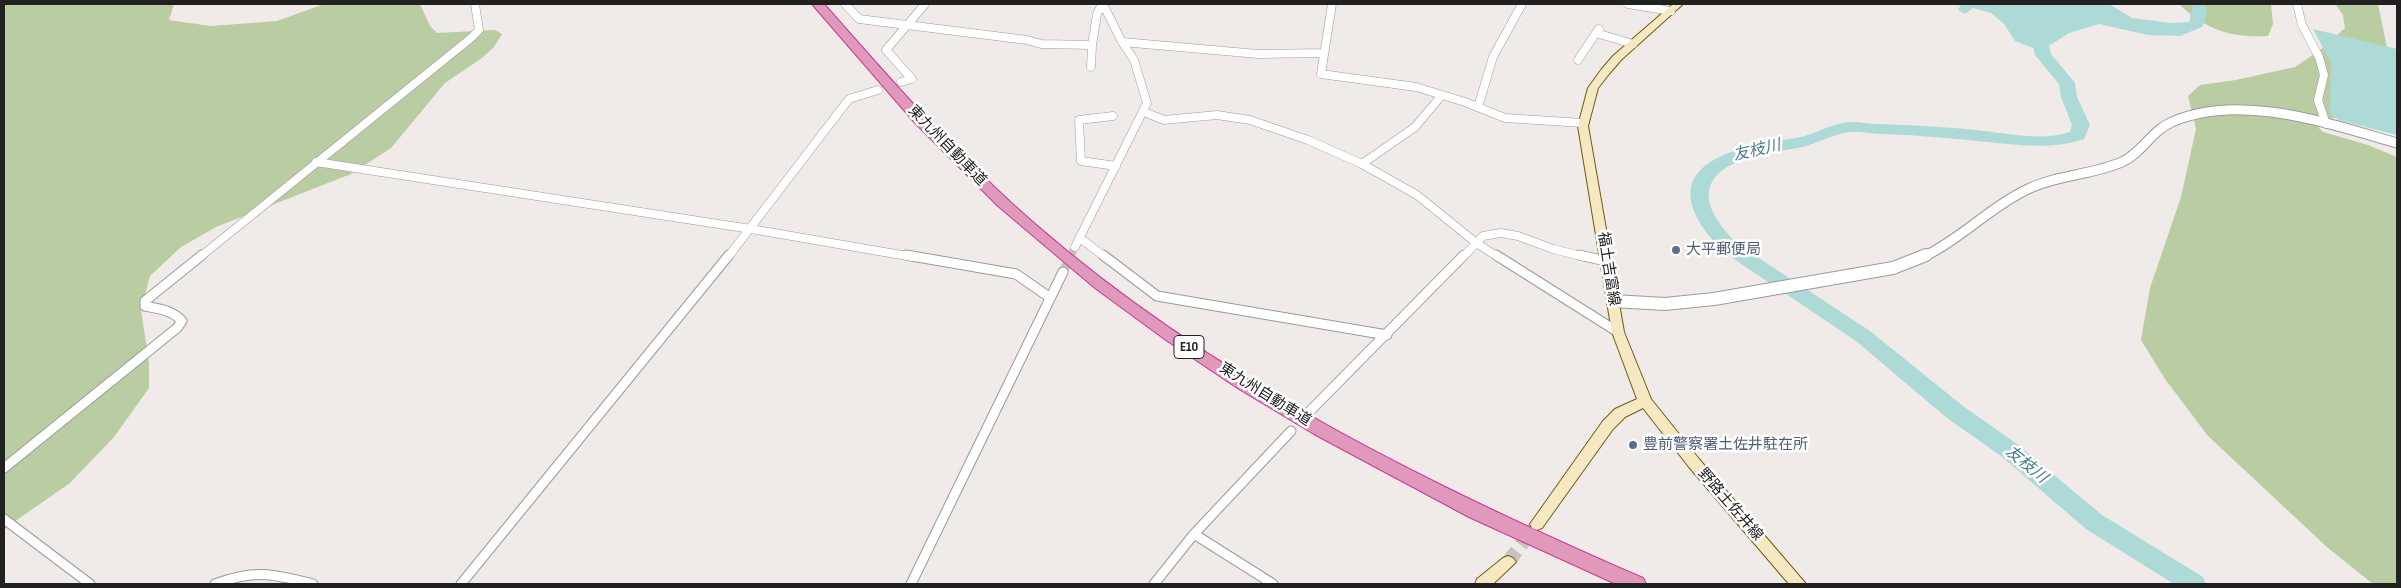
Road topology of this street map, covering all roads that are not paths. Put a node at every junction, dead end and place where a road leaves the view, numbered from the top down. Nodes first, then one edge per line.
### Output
1 (475, 4) edge
2 (818, 4) edge
3 (846, 4) edge
4 (925, 4) edge
5 (1103, 4) edge
6 (1332, 4) edge
7 (1522, 4) edge
8 (1629, 4) edge
9 (2297, 4) edge
10 (1675, 7) edge
11 (908, 26) junction
12 (1122, 42) junction
13 (1633, 44) junction
14 (1092, 45) junction
15 (1324, 53) junction
16 (1578, 60) dead end
17 (1091, 67) dead end
18 (901, 82) dead end
19 (878, 90) dead end
20 (1442, 95) junction
21 (1478, 107) junction
22 (1144, 112) junction
23 (1113, 116) dead end
24 (1583, 123) junction
25 (2326, 124) junction
26 (2397, 142) edge
27 (316, 162) junction
28 (1362, 164) junction
29 (1116, 166) junction
30 (751, 229) junction
31 (1080, 238) junction
32 (1475, 242) junction
33 (1075, 248) tunnel mouth
34 (1606, 261) junction
35 (1063, 272) tunnel mouth
36 (1049, 297) junction
37 (1613, 301) junction
38 (1618, 332) junction
39 (1387, 335) junction
40 (1645, 401) junction
41 (1310, 412) dead end
42 (1291, 431) dead end
43 (4, 468) edge
44 (4, 519) edge
45 (1537, 524) tunnel mouth
46 (1194, 534) junction
47 (1508, 562) tunnel mouth
48 (90, 584) edge
49 (215, 584) edge
50 (313, 584) edge
51 (461, 584) edge
52 (912, 584) edge
53 (1154, 584) edge
54 (1273, 584) edge
55 (1483, 584) edge
56 (1636, 584) edge
57 (1798, 584) edge

1 - 27 street
2 - 56 highway, 東九州自動車道 / E10
3 - 11 street
4 - 11 street
5 - 12 street
5 - 14 street
6 - 15 street
7 - 21 street
8 - 10 street
9 - 25 street
10 - 13 main road, 福土吉富線
11 - 14 street
11 - 18 street
12 - 15 street
12 - 22 street
13 - 16 street
13 - 24 main road, 福土吉富線
14 - 17 street
15 - 20 street
19 - 30 street
20 - 21 street
20 - 28 street
21 - 24 street
22 - 28 street
22 - 29 street
23 - 29 street
24 - 34 main road, 福土吉富線
25 - 26 street
25 - 37 street
27 - 30 street
27 - 43 street
28 - 32 street
29 - 31 street
30 - 36 street
30 - 51 street
31 - 33 street
31 - 39 street
32 - 34 street
32 - 38 street
32 - 39 street
34 - 37 main road, 福土吉富線
35 - 36 street
36 - 52 street
37 - 38 main road, 福土吉富線
38 - 40 main road, 福土吉富線
39 - 41 street
40 - 45 main road
40 - 57 main road, 野路土佐井線
42 - 46 street
44 - 48 street
46 - 53 street
46 - 54 street
47 - 55 main road
49 - 50 street

